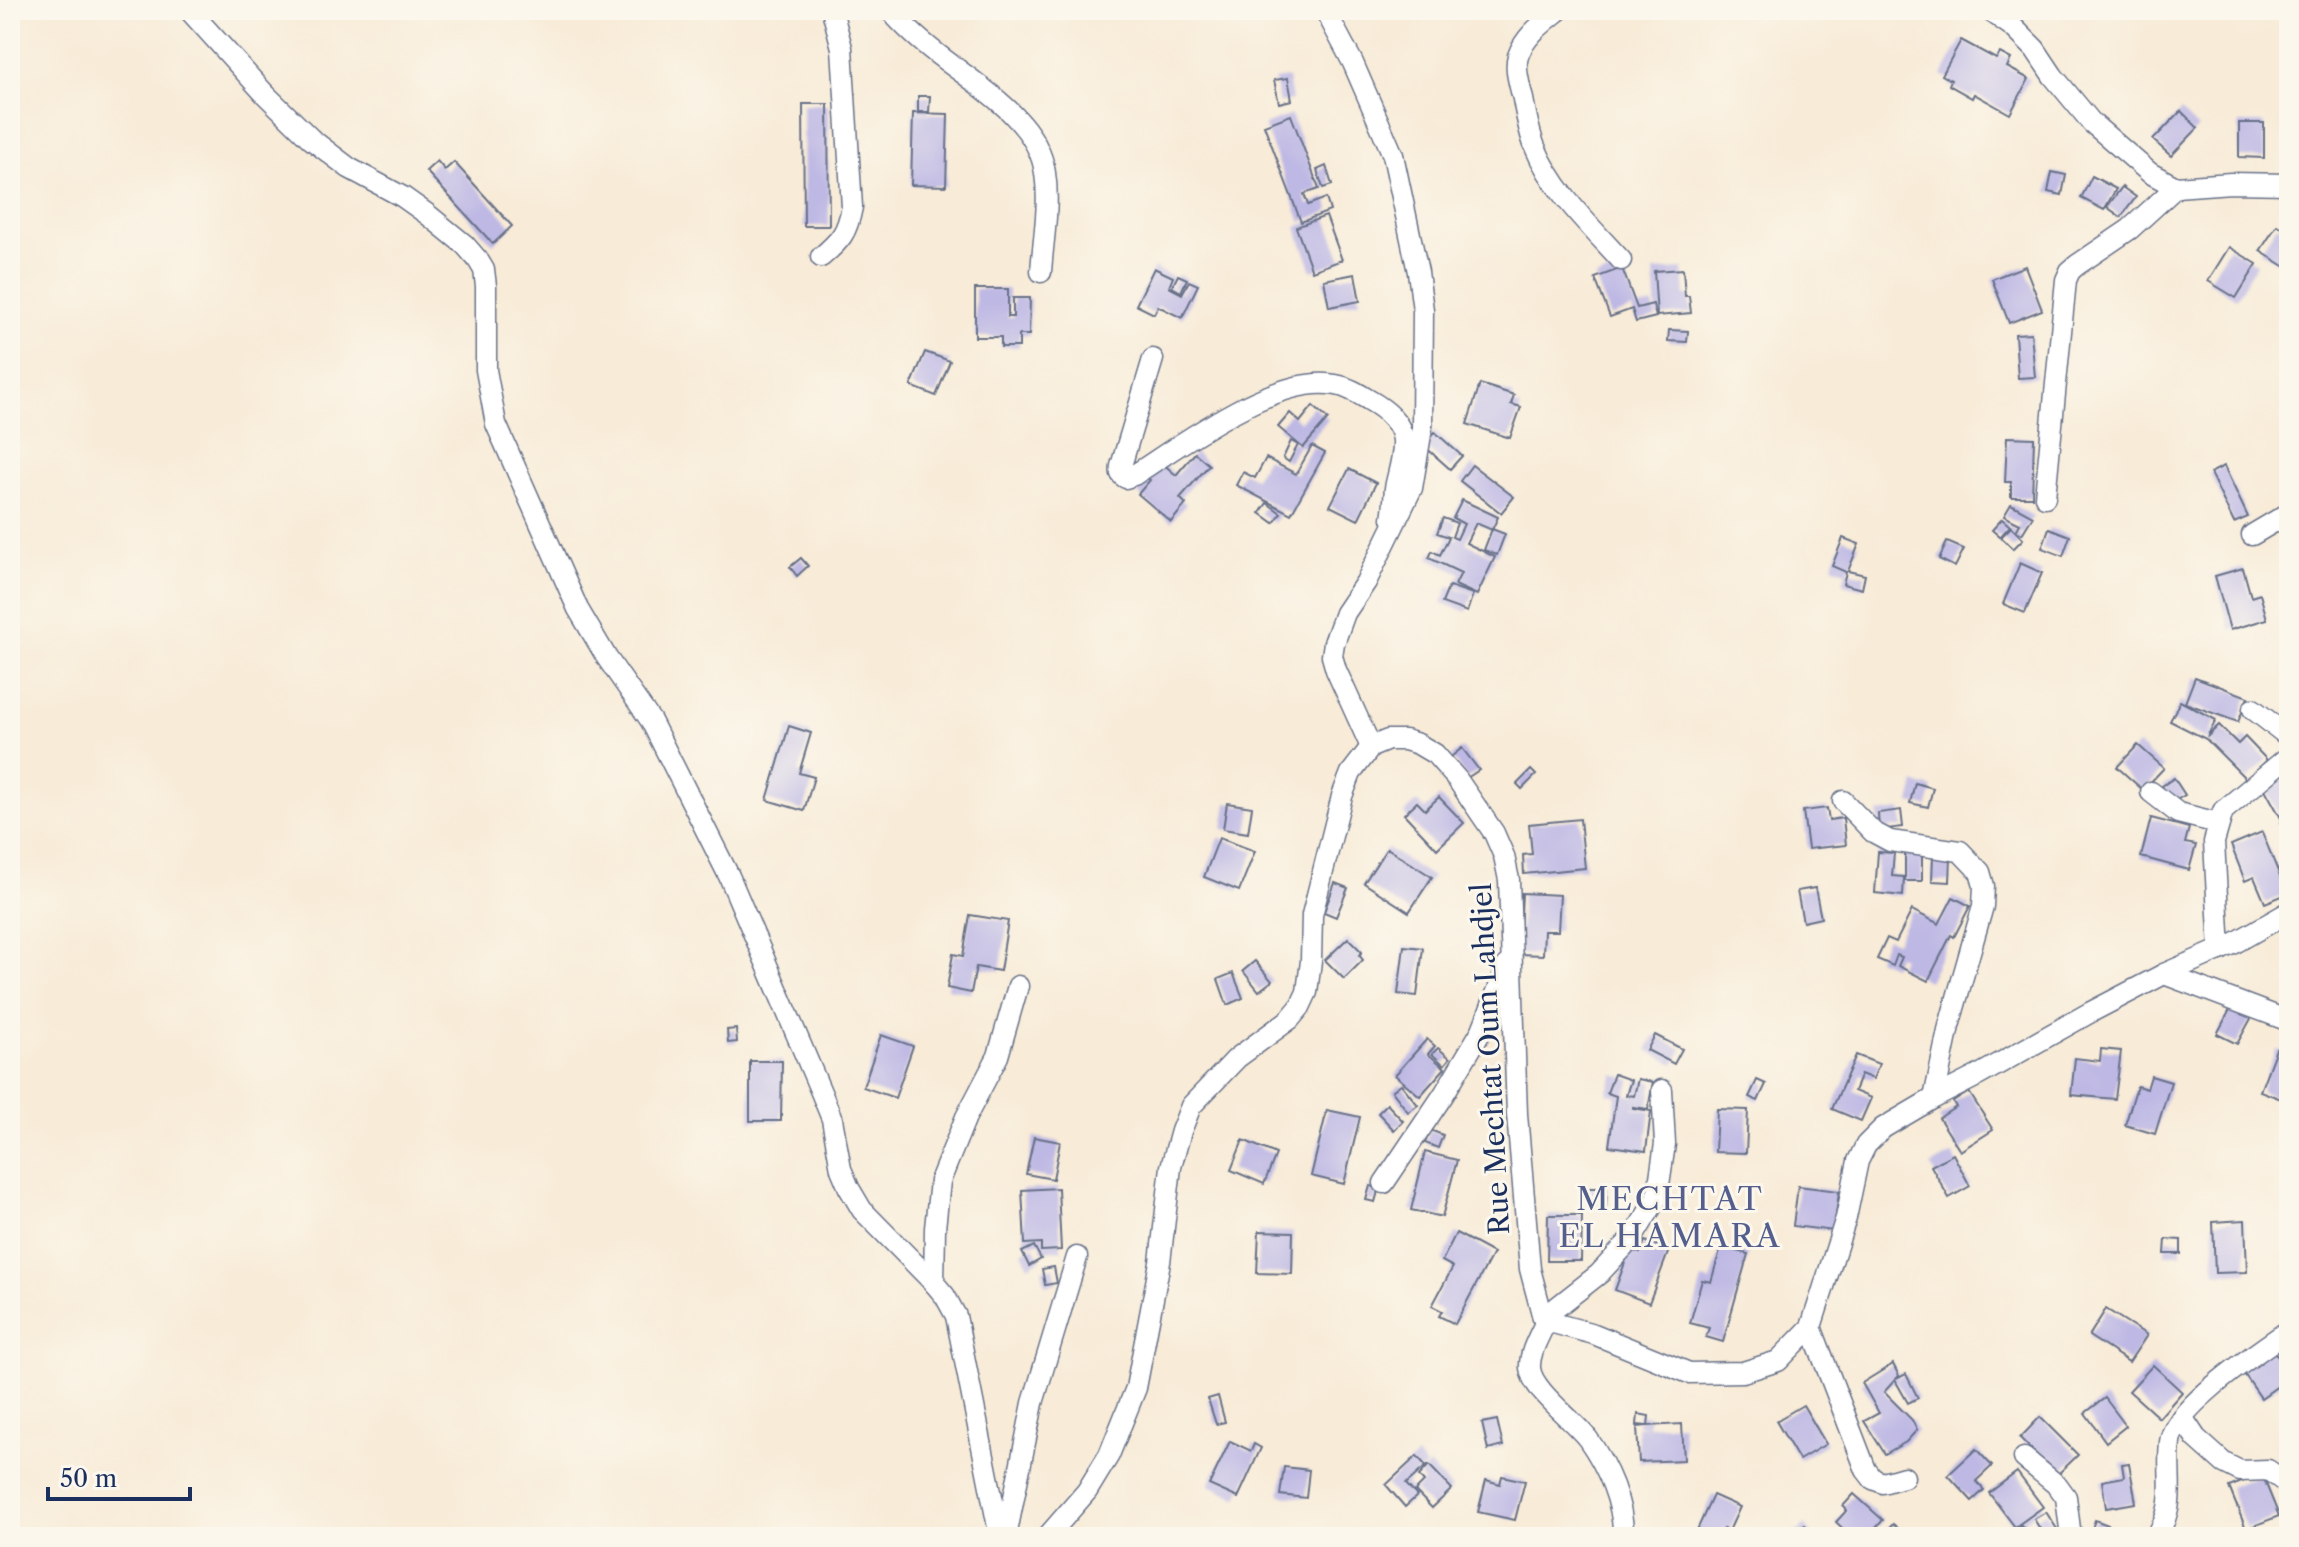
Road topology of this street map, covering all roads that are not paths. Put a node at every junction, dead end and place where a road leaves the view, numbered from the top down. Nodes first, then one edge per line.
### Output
1 (189, 10) edge
2 (832, 10) edge
3 (890, 10) edge
4 (1325, 10) edge
5 (1559, 10) edge
6 (1989, 10) edge
7 (1538, 18) edge
8 (2289, 184) edge
9 (2176, 187) junction
10 (821, 257) dead end
11 (1621, 260) dead end
12 (1041, 272) dead end
13 (1153, 359) dead end
14 (2045, 497) dead end
15 (2289, 513) edge
16 (2252, 535) dead end
17 (1385, 545) junction
18 (2253, 709) dead end
19 (2289, 737) edge
20 (1371, 747) junction
21 (2289, 756) edge
22 (2151, 792) dead end
23 (1843, 801) dead end
24 (2218, 823) junction
25 (2289, 912) edge
26 (2220, 950) junction
27 (1510, 958) junction
28 (2164, 974) junction
29 (1018, 986) dead end
30 (2289, 1021) edge
31 (1662, 1090) dead end
32 (1934, 1098) junction
33 (1384, 1183) dead end
34 (1077, 1257) dead end
35 (934, 1283) junction
36 (1545, 1319) junction
37 (1811, 1327) junction
38 (2289, 1330) edge
39 (2182, 1417) junction
40 (2024, 1458) dead end
41 (1904, 1477) dead end
42 (2289, 1485) edge
43 (1000, 1537) edge
44 (1006, 1537) edge
45 (1047, 1537) edge
46 (1623, 1537) edge
47 (2071, 1537) edge
48 (2156, 1537) edge

1 - 35 street
2 - 10 street
3 - 12 street
4 - 17 street
5 - 7 street
6 - 9 street
7 - 11 street
8 - 9 street
9 - 14 street
13 - 17 street
15 - 16 street
17 - 20 street
18 - 19 street
20 - 27 street, Rue Mechtat Oum Lahdjel
20 - 45 street
21 - 24 street
22 - 24 street
23 - 32 street
24 - 26 street
25 - 26 street
26 - 28 street
27 - 33 street
27 - 36 street, Rue Mechtat Oum Lahdjel
28 - 30 street
28 - 32 street
29 - 35 street
31 - 36 street
32 - 37 street
34 - 44 street
35 - 43 street
36 - 37 street
36 - 46 street
37 - 41 street
38 - 39 street
39 - 42 street
39 - 48 street
40 - 47 street

